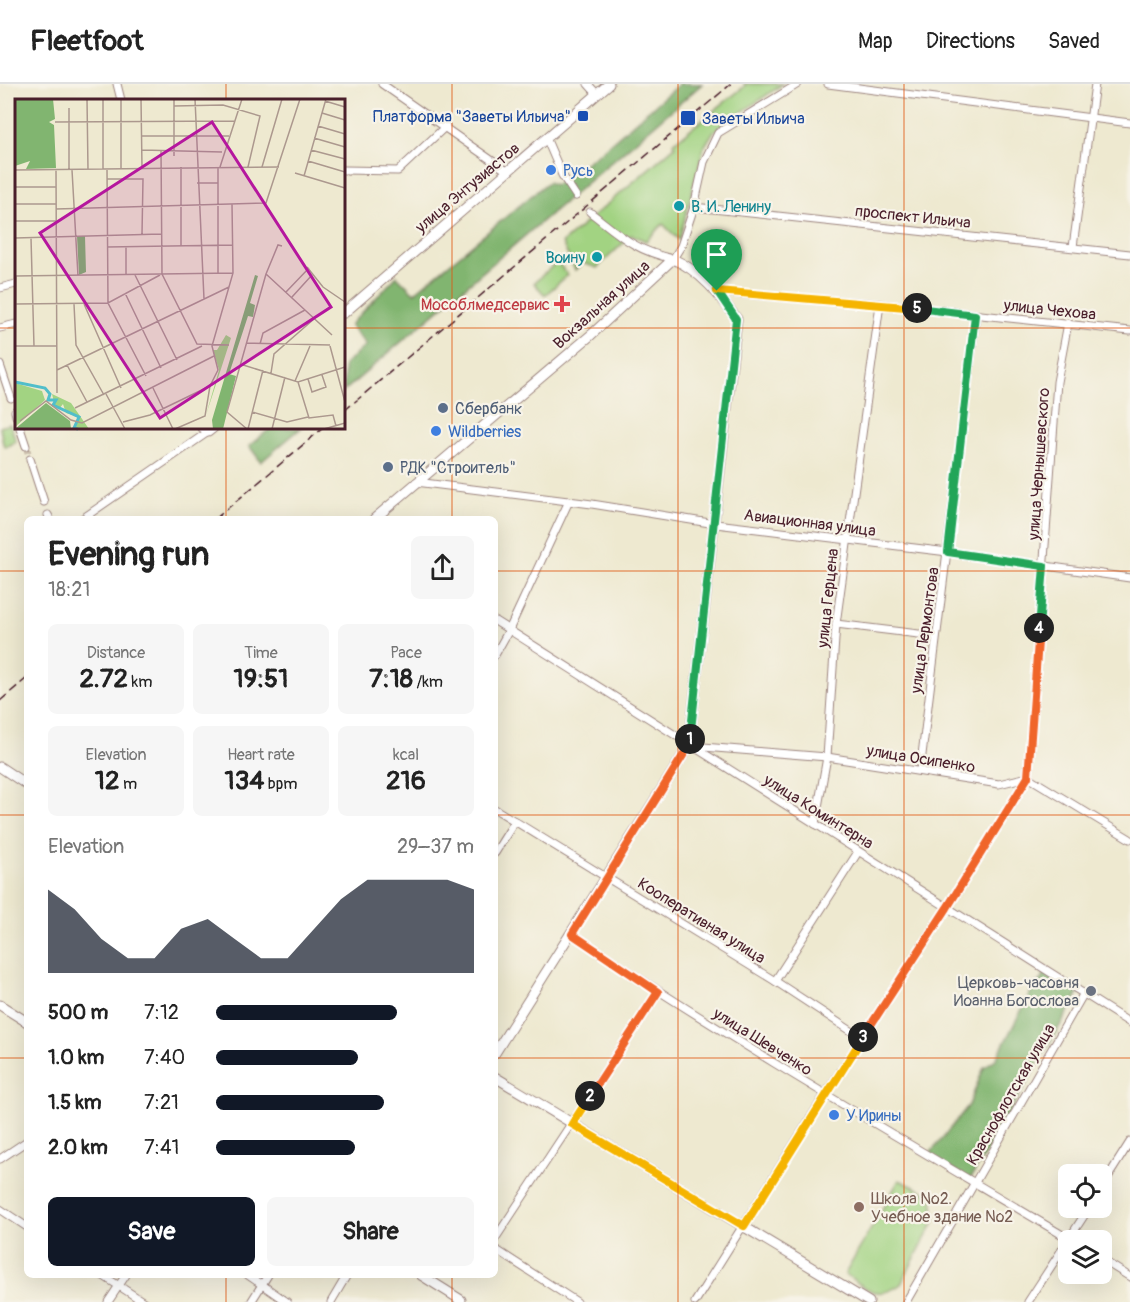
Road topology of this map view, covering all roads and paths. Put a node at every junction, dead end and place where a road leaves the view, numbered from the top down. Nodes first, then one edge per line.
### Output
1 (117, 84) edge
2 (381, 84) edge
3 (588, 84) edge
4 (609, 84) edge
5 (798, 84) edge
6 (828, 84) edge
7 (1095, 84) edge
8 (597, 94) junction
9 (121, 99) edge
10 (1092, 117) junction
11 (1130, 123) edge
12 (446, 126) junction
13 (547, 140) junction
14 (345, 170) edge
15 (507, 171) junction
16 (576, 196) dead end
17 (694, 207) junction
18 (590, 212) dead end
19 (1073, 247) junction
20 (1130, 254) edge
21 (673, 259) junction
22 (15, 284) edge
23 (0, 288) edge
24 (717, 291) junction
25 (880, 304) junction
26 (345, 312) edge
27 (975, 315) junction
28 (1068, 323) junction
29 (15, 324) edge
30 (0, 328) edge
31 (1130, 331) edge
32 (0, 365) edge
33 (11, 398) dead end
34 (20, 429) edge
35 (208, 429) edge
36 (26, 446) tunnel mouth
37 (30, 459) tunnel mouth
38 (416, 482) junction
39 (569, 501) junction
40 (44, 502) dead end
41 (86, 516) edge
42 (377, 516) edge
43 (716, 524) junction
44 (847, 540) junction
45 (948, 552) junction
46 (1044, 566) junction
47 (1130, 578) edge
48 (498, 623) edge
49 (836, 624) junction
50 (509, 630) junction
51 (935, 636) junction
52 (498, 650) edge
53 (689, 746) junction
54 (827, 757) junction
55 (0, 767) edge
56 (920, 771) junction
57 (1028, 777) junction
58 (24, 783) edge
59 (498, 811) edge
60 (515, 821) junction
61 (814, 824) junction
62 (1130, 839) edge
63 (498, 848) edge
64 (858, 852) junction
65 (607, 878) junction
66 (947, 908) junction
67 (572, 934) junction
68 (775, 981) junction
69 (658, 992) junction
70 (1084, 993) junction
71 (0, 1005) edge
72 (24, 1020) edge
73 (1130, 1023) edge
74 (862, 1038) junction
75 (498, 1048) edge
76 (498, 1079) edge
77 (825, 1095) junction
78 (572, 1124) junction
79 (1130, 1142) edge
80 (24, 1143) edge
81 (0, 1159) edge
82 (1112, 1171) edge
83 (974, 1185) junction
84 (0, 1209) edge
85 (24, 1225) edge
86 (744, 1226) junction
87 (1058, 1233) edge
88 (498, 1235) edge
89 (498, 1251) edge
90 (1058, 1258) edge
91 (1112, 1265) edge
92 (1130, 1276) edge
93 (107, 1278) edge
94 (124, 1278) edge
95 (252, 1278) edge
96 (266, 1278) edge
97 (345, 1278) edge
98 (426, 1278) edge
99 (261, 1285) junction
100 (119, 1286) junction
101 (461, 1301) edge
102 (108, 1302) edge
103 (144, 1302) edge
104 (251, 1302) edge
105 (287, 1302) edge
106 (331, 1302) edge
107 (577, 1302) edge
108 (695, 1302) edge
109 (869, 1302) edge
110 (906, 1302) edge
111 (1029, 1302) edge

1 - 9 street
2 - 12 street
3 - 8 street
4 - 8 street, улица Энтузиастов
5 - 17 street, Вокзальная улица
6 - 10 street
7 - 10 street
8 - 13 street, улица Энтузиастов
10 - 11 street
10 - 19 street
12 - 14 street
12 - 15 street
13 - 15 street, улица Энтузиастов
13 - 16 street
15 - 26 street, улица Энтузиастов
17 - 19 street, проспект Ильича
17 - 21 street, Вокзальная улица
18 - 21 street
19 - 20 street, проспект Ильича
21 - 24 street
21 - 38 street, Вокзальная улица
22 - 23 street
24 - 25 street, улица Чехова
24 - 43 street
25 - 27 street, улица Чехова
25 - 44 street, улица Герцена
27 - 28 street, улица Чехова
27 - 45 street, улица Лермонтова
28 - 31 street, улица Чехова
28 - 46 street, улица Чернышевского
29 - 30 street
32 - 33 street
34 - 36 street
35 - 41 street
37 - 40 street
38 - 39 street, Авиационная улица
38 - 42 street, Вокзальная улица
39 - 43 street, Авиационная улица
39 - 50 street
43 - 44 street, Авиационная улица
43 - 53 street
44 - 45 street, Авиационная улица
44 - 49 street, улица Герцена
45 - 46 street, Авиационная улица
45 - 51 street, улица Лермонтова
46 - 47 street, Авиационная улица
46 - 57 street, улица Чернышевского
48 - 50 street, улица Коминтерна
49 - 51 street
49 - 54 street, улица Герцена
50 - 52 street
50 - 53 street, улица Коминтерна
51 - 56 street, улица Лермонтова
53 - 54 street, улица Осипенко
53 - 61 street, улица Коминтерна
53 - 65 street
54 - 56 street, улица Осипенко
54 - 61 street, улица Герцена
55 - 58 street
56 - 57 street, улица Осипенко
57 - 62 street
57 - 66 street, улица Чернышевского
59 - 60 street, Кооперативная улица
60 - 63 street
60 - 65 street, Кооперативная улица
61 - 64 street, улица Коминтерна
64 - 66 street, улица Коминтерна
64 - 68 street
65 - 67 street
65 - 68 street, Кооперативная улица
66 - 70 street, улица Коминтерна
66 - 74 street, улица Чернышевского
67 - 69 street, улица Шевченко
67 - 75 street
68 - 74 street, Кооперативная улица
69 - 77 street, улица Шевченко
69 - 78 street
70 - 73 street, улица Коминтерна
70 - 83 street, Краснофлотская улица
71 - 72 street
74 - 77 street, улица Чернышевского
76 - 78 street
77 - 83 street, улица Шевченко
77 - 86 street, улица Чернышевского
78 - 86 street
78 - 88 street
79 - 82 street
80 - 81 street
83 - 87 street, улица Шевченко
83 - 110 street, Краснофлотская улица
84 - 85 street
86 - 108 street, улица Чернышевского
86 - 109 street
89 - 107 street
90 - 111 street
91 - 92 street
93 - 100 street
94 - 100 street
95 - 99 street
96 - 99 street
97 - 106 street
98 - 101 street
99 - 104 street
99 - 105 street
100 - 102 street
100 - 103 street

